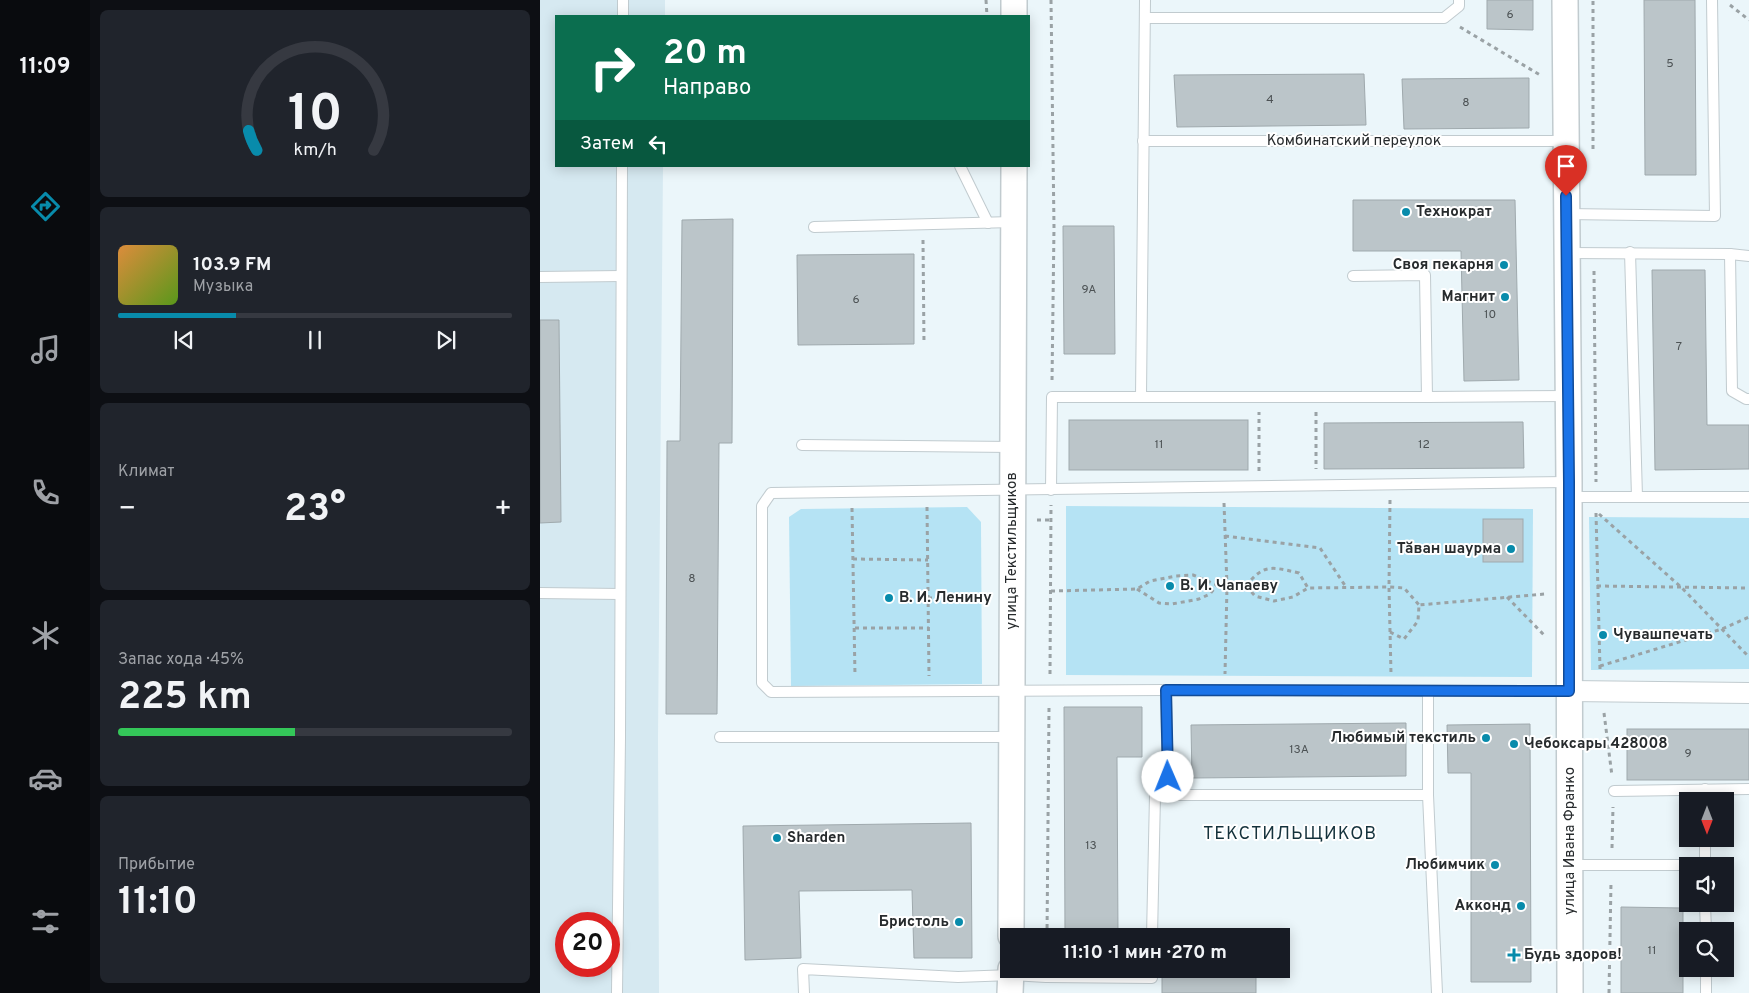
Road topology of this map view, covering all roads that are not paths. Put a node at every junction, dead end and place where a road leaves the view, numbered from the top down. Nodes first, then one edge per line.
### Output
1 (623, 0) edge
2 (1014, 0) edge
3 (1145, 0) edge
4 (1459, 0) edge
5 (1565, 0) edge
6 (1712, 0) edge
7 (623, 15) edge
8 (1014, 15) edge
9 (1145, 18) junction
10 (1143, 141) junction
11 (1565, 141) junction
12 (622, 167) edge
13 (960, 167) edge
14 (1014, 167) edge
15 (1566, 214) junction
16 (1013, 222) junction
17 (988, 223) junction
18 (814, 227) dead end
19 (1630, 252) junction
20 (1567, 253) junction
21 (1730, 254) junction
22 (1749, 256) edge
23 (621, 276) junction
24 (1353, 276) dead end
25 (540, 277) edge
26 (1568, 396) junction
27 (1141, 397) junction
28 (1427, 397) junction
29 (1749, 399) edge
30 (802, 446) dead end
31 (1013, 447) junction
32 (1012, 490) junction
33 (1051, 490) junction
34 (1569, 490) junction
35 (1637, 497) junction
36 (1749, 497) edge
37 (540, 594) edge
38 (620, 594) junction
39 (1166, 690) junction
40 (1428, 691) junction
41 (1569, 691) junction
42 (1012, 692) junction
43 (1749, 693) edge
44 (720, 737) dead end
45 (1012, 737) junction
46 (1704, 789) junction
47 (1749, 789) edge
48 (1614, 791) dead end
49 (1704, 792) edge
50 (1428, 794) junction
51 (1168, 795) junction
52 (1570, 865) junction
53 (1679, 865) edge
54 (1011, 928) edge
55 (1152, 928) edge
56 (1706, 977) edge
57 (1028, 978) edge
58 (1010, 979) edge
59 (617, 993) edge
60 (804, 993) edge
61 (1437, 993) edge
62 (1570, 993) edge
63 (1706, 993) edge

1 - 7 lane
2 - 8 street
3 - 9 lane
4 - 9 lane
5 - 11 street, улица Ивана Франко
6 - 15 lane
9 - 10 lane
10 - 11 lane, Комбинатский переулок
10 - 27 lane
11 - 15 street, улица Ивана Франко
12 - 23 lane
13 - 17 lane
14 - 16 street, улица Текстильщиков
15 - 20 street, улица Ивана Франко
16 - 17 lane
16 - 31 street, улица Текстильщиков
17 - 18 lane
19 - 20 lane
19 - 21 lane
19 - 35 lane
20 - 26 street, улица Ивана Франко
21 - 22 lane
21 - 29 lane
23 - 25 lane
23 - 38 lane
24 - 28 lane
26 - 28 lane
26 - 34 street, улица Ивана Франко
27 - 28 lane
27 - 33 lane
30 - 31 lane
31 - 32 street, улица Текстильщиков
32 - 33 lane
32 - 42 street, улица Текстильщиков
32 - 42 lane
33 - 34 lane
34 - 35 lane
34 - 41 street, улица Ивана Франко
35 - 36 lane
37 - 38 lane
38 - 59 lane
39 - 40 lane
39 - 42 lane
39 - 51 lane
40 - 41 lane
40 - 50 lane
41 - 43 street
41 - 52 street, улица Ивана Франко
42 - 45 street, улица Текстильщиков
44 - 45 lane
45 - 54 street, улица Текстильщиков
46 - 47 lane
46 - 48 lane
46 - 49 lane
50 - 51 lane
50 - 61 lane
51 - 55 lane
52 - 53 lane
52 - 62 street, улица Ивана Франко
56 - 63 lane
57 - 58 lane
58 - 60 lane

